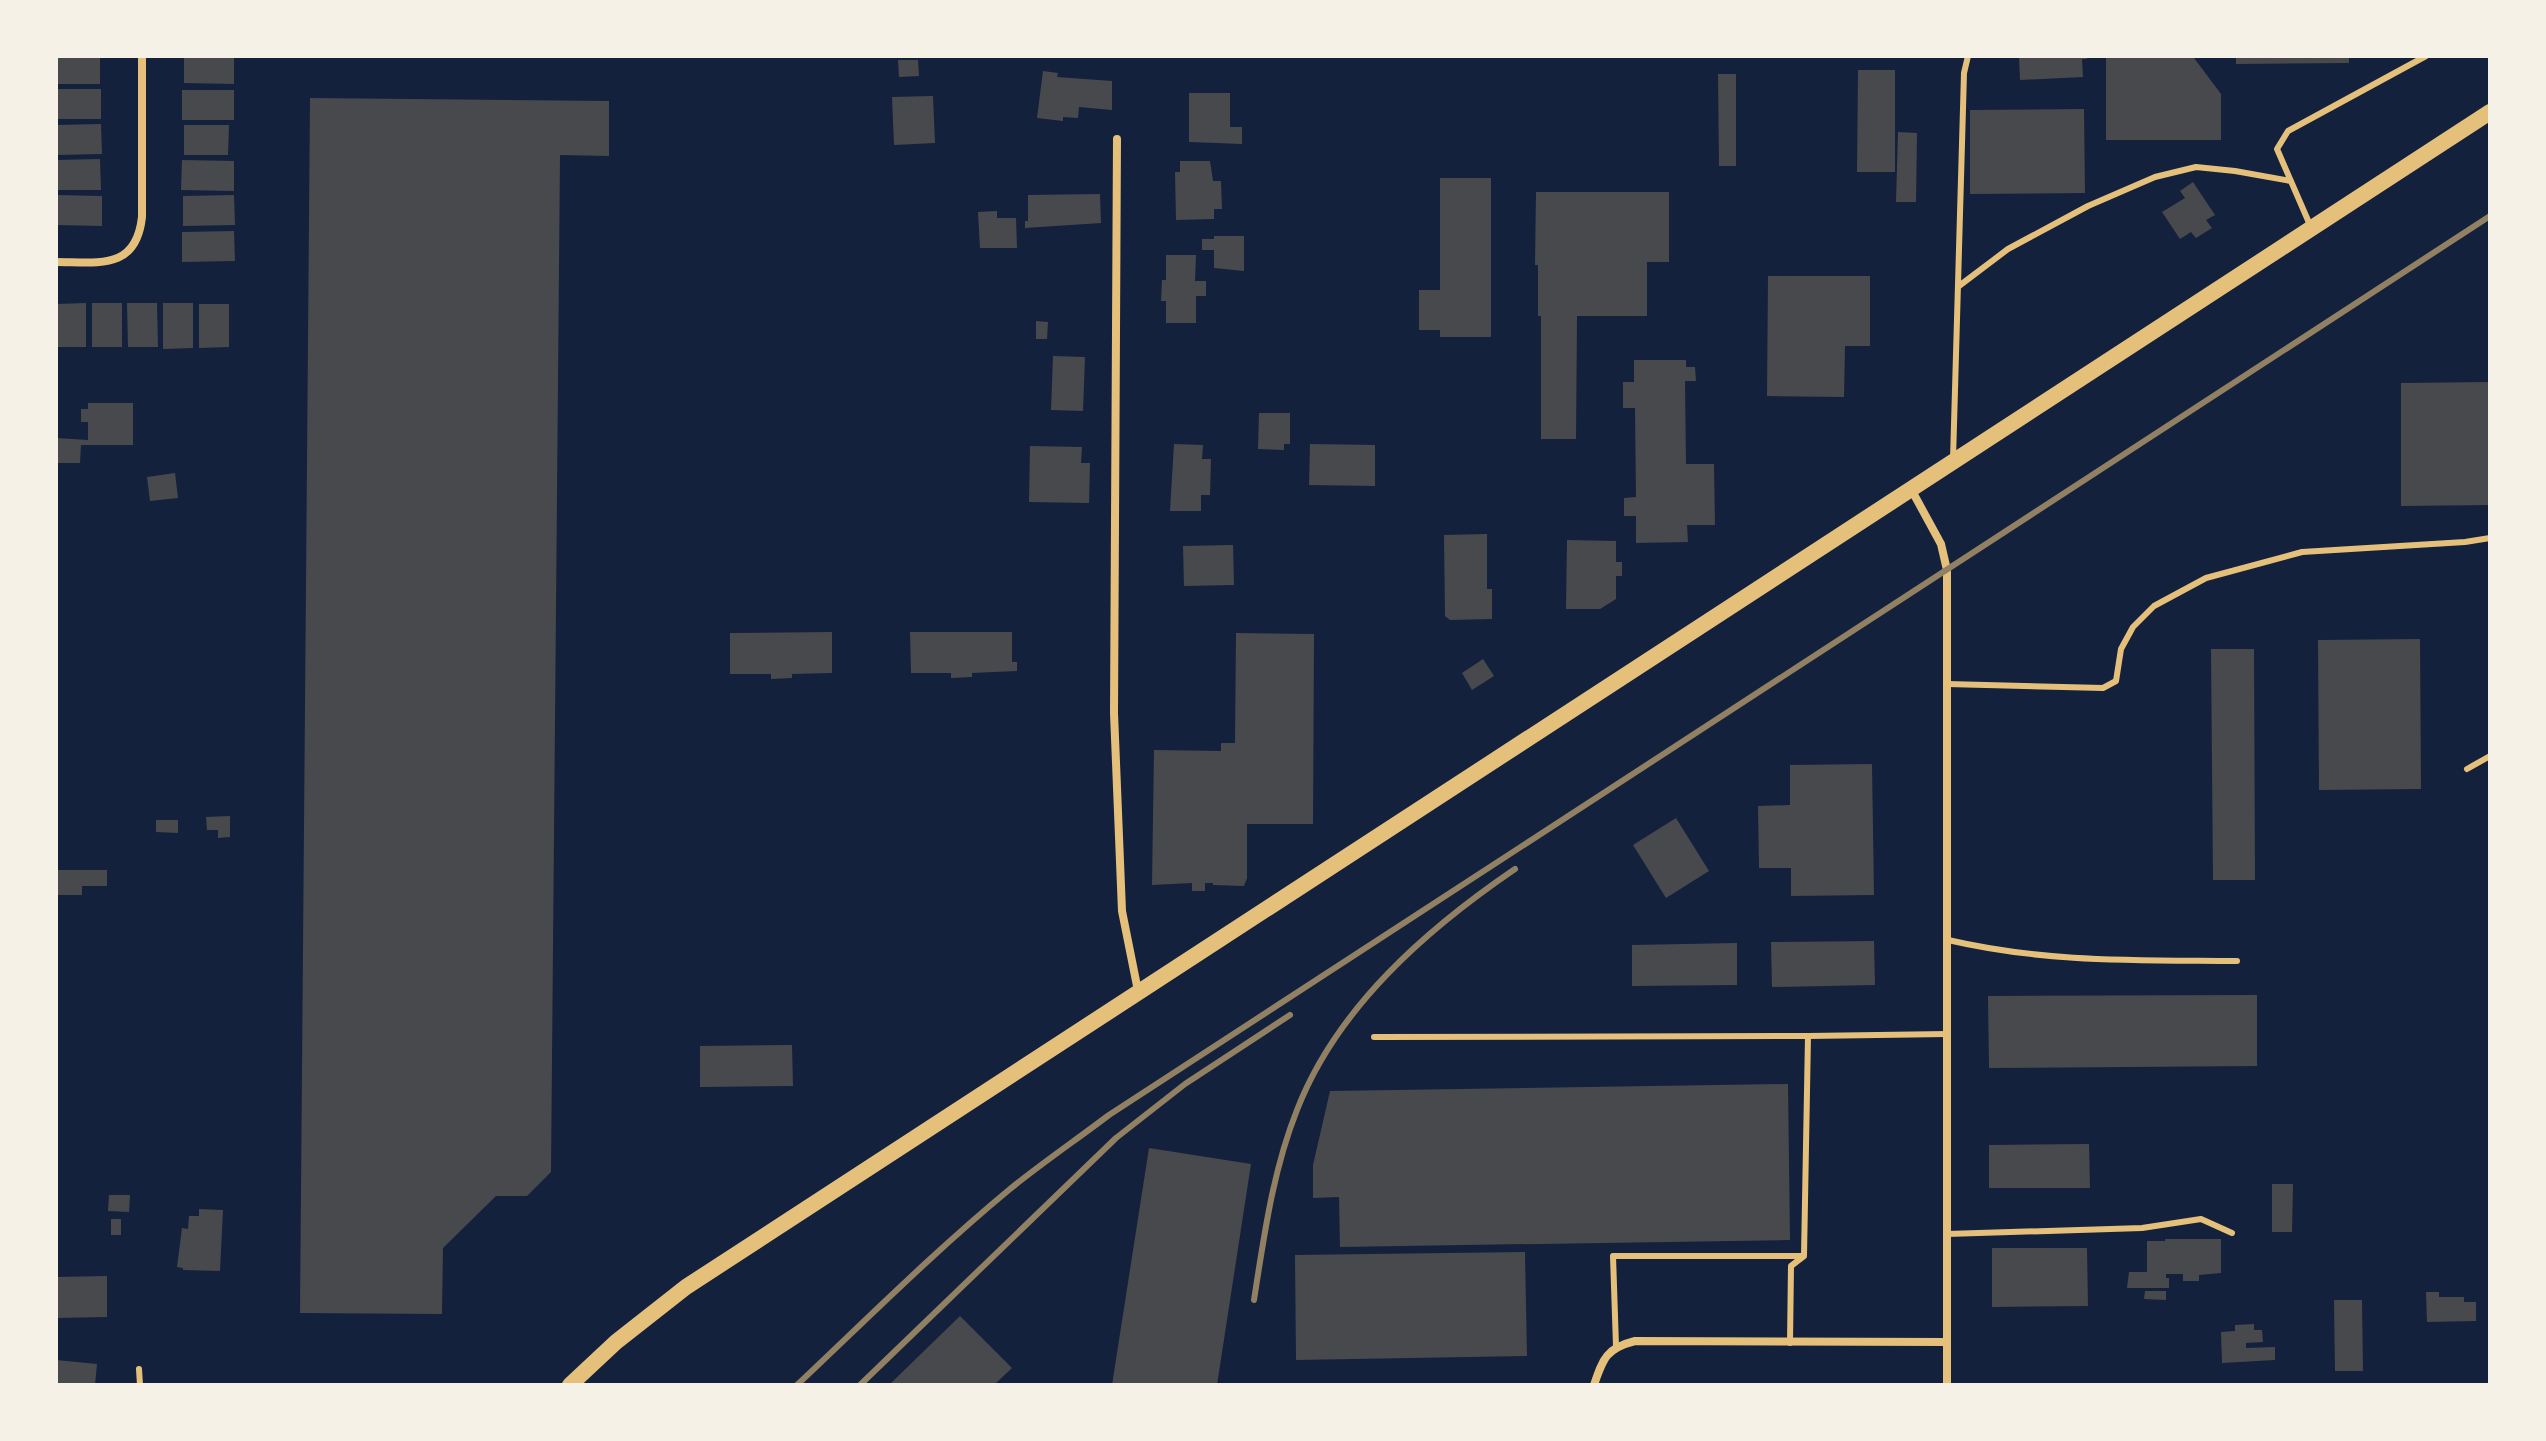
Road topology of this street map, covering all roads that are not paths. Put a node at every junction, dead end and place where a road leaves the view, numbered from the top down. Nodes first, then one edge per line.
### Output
1 (142, 56) edge
2 (1968, 56) edge
3 (2426, 56) edge
4 (2490, 112) edge
5 (1117, 139) dead end
6 (2291, 181) junction
7 (2311, 229) junction
8 (56, 262) edge
9 (1959, 286) junction
10 (1953, 463) junction
11 (1911, 489) junction
12 (2490, 538) edge
13 (1947, 684) junction
14 (2490, 756) edge
15 (2467, 769) dead end
16 (1948, 940) junction
17 (2237, 961) dead end
18 (1138, 991) junction
19 (1947, 1034) junction
20 (1808, 1036) junction
21 (1374, 1037) dead end
22 (2232, 1233) dead end
23 (1947, 1234) junction
24 (1804, 1256) junction
25 (1947, 1342) junction
26 (1790, 1343) junction
27 (1616, 1346) junction
28 (139, 1369) dead end
29 (140, 1385) edge
30 (570, 1385) edge
31 (1594, 1385) edge
32 (1947, 1385) edge

1 - 8 street
2 - 9 lane
3 - 6 lane
4 - 7 main road
5 - 18 street
6 - 7 lane
6 - 9 lane
7 - 10 main road
9 - 10 lane
10 - 11 main road
11 - 13 street
11 - 18 main road
12 - 13 lane
13 - 16 street
14 - 15 lane
16 - 17 lane
16 - 19 street
18 - 30 main road
19 - 20 lane
19 - 23 street
20 - 21 lane
20 - 24 lane
22 - 23 lane
23 - 25 street
24 - 26 lane
24 - 27 lane
25 - 26 street
25 - 32 street
26 - 27 street
27 - 31 street
28 - 29 lane

